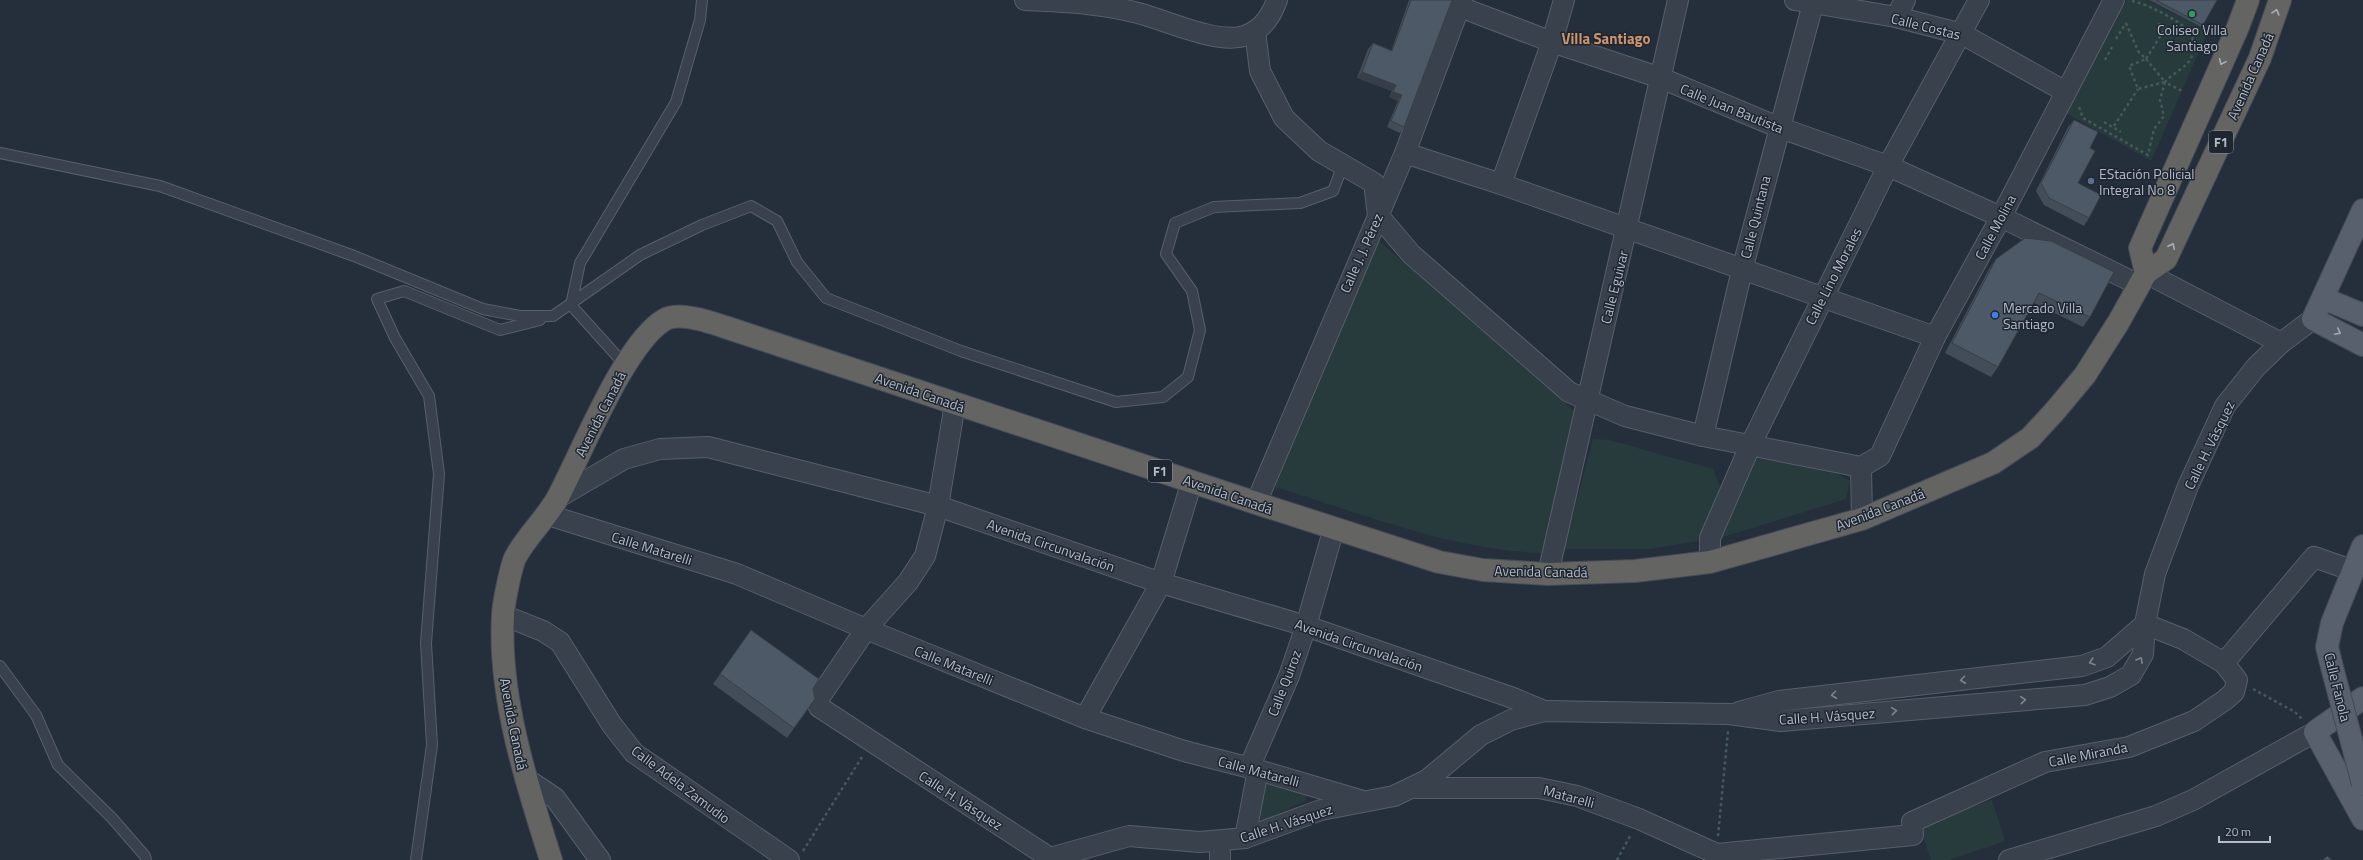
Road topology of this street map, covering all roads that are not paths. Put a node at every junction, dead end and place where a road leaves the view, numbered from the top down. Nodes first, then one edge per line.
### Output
1 (702, 0) edge
2 (1025, 0) edge
3 (1277, 0) edge
4 (1564, 0) edge
5 (1678, 0) edge
6 (1979, 0) edge
7 (2248, 0) edge
8 (2280, 0) edge
9 (1807, 1) edge
10 (2115, 2) edge
11 (1461, 4) edge
12 (1143, 7) edge
13 (1900, 9) edge
14 (1256, 31) junction
15 (1962, 34) junction
16 (1552, 42) junction
17 (1661, 78) junction
18 (2073, 97) junction
19 (1778, 127) junction
20 (0, 153) edge
21 (1405, 153) junction
22 (1342, 165) junction
23 (1888, 166) junction
24 (1501, 184) junction
25 (1378, 215) junction
26 (2001, 217) junction
27 (2361, 218) edge
28 (1628, 229) junction
29 (1742, 270) junction
30 (2143, 279) junction
31 (1821, 298) junction
32 (2323, 298) junction
33 (571, 305) junction
34 (2363, 315) edge
35 (554, 316) junction
36 (2313, 319) junction
37 (1935, 337) junction
38 (2280, 343) junction
39 (2363, 345) edge
40 (625, 365) junction
41 (1587, 399) junction
42 (955, 404) junction
43 (1703, 436) junction
44 (1750, 446) junction
45 (1861, 467) junction
46 (1192, 481) junction
47 (1256, 503) junction
48 (938, 506) junction
49 (552, 507) junction
50 (1862, 519) junction
51 (1334, 528) junction
52 (2363, 546) edge
53 (1710, 562) junction
54 (2354, 571) junction
55 (1548, 574) junction
56 (1161, 583) junction
57 (503, 615) junction
58 (2145, 624) junction
59 (1306, 626) junction
60 (866, 629) junction
61 (2224, 663) junction
62 (0, 666) edge
63 (2363, 698) edge
64 (1544, 711) junction
65 (1729, 714) junction
66 (1085, 718) junction
67 (2315, 732) junction
68 (1254, 769) junction
69 (525, 778) junction
70 (2363, 784) edge
71 (1411, 788) junction
72 (1364, 802) junction
73 (2363, 819) edge
74 (1245, 838) junction
75 (1220, 851) edge
76 (784, 856) edge
77 (1721, 857) edge
78 (1050, 859) edge
79 (2016, 859) edge
80 (146, 860) edge
81 (416, 860) edge
82 (551, 860) edge
83 (600, 860) edge

1 - 33 lane
2 - 12 street
3 - 14 street
4 - 16 street
5 - 17 street, Calle Eguivar
6 - 15 street, Calle Lino Morales
7 -> 30 highway, F1
30 -> 8 highway, Avenida Canadá / F1
9 - 13 street, Calle Costas
9 - 19 street, Calle Quintana
10 - 18 street, Calle Molina
11 - 16 street, Calle Juan Bautista
11 - 21 street, Calle J. J. Pérez
12 - 14 street
13 - 15 street, Calle Costas
14 - 22 street
15 - 18 street, Calle Costas
15 - 23 street, Calle Lino Morales
16 - 17 street, Calle Juan Bautista
16 - 24 street
17 - 19 street, Calle Juan Bautista
17 - 28 street, Calle Eguivar
18 - 26 street, Calle Molina
19 - 23 street, Calle Juan Bautista
19 - 29 street, Calle Quintana
20 - 35 lane
21 - 24 street
21 - 25 street, Calle J. J. Pérez
22 - 25 street
22 - 33 lane
23 - 26 street, Calle Juan Bautista
23 - 31 street, Calle Lino Morales
24 - 28 street
25 - 41 street
25 - 47 street, Calle J. J. Pérez
26 - 30 street, Calle Juan Bautista
26 - 37 street, Calle Molina
27 - 32 main road, Calle H. Vásquez
28 - 29 street
28 - 41 street, Calle Eguivar
29 - 31 street
29 - 43 street, Calle Quintana
30 - 38 street, Calle Juan Bautista
30 - 50 highway, Avenida Canadá / F1
31 - 37 street
31 - 44 street, Calle Lino Morales
32 - 34 main road
32 - 36 main road, Calle H. Vásquez
33 - 35 lane
33 - 40 lane
35 - 81 lane
36 - 38 street, Calle H. Vásquez
36 -> 39 main road
37 - 45 street, Calle Molina
38 - 58 street, Calle H. Vásquez
40 - 42 highway, Avenida Canadá / F1
40 - 49 highway, Avenida Canadá / F1
41 - 43 street
41 - 55 street, Calle Eguivar
42 - 46 highway, Avenida Canadá / F1
42 - 48 street
43 - 44 street
44 - 45 street
44 - 53 street, Calle Lino Morales
45 - 50 street
46 - 47 highway, Avenida Canadá / F1
46 - 56 street
47 - 51 highway, Avenida Canadá / F1
48 - 49 street, Avenida Circunvalación
48 - 56 street, Avenida Circunvalación
48 - 60 street
49 - 57 highway, Avenida Canadá / F1
49 - 60 street, Calle Matarelli
50 - 53 highway, Avenida Canadá / F1
51 - 55 highway, Avenida Canadá / F1
51 - 59 street, Calle Quiroz
52 - 54 main road, Calle Fanola
53 - 55 highway, Avenida Canadá / F1
54 - 61 street
54 - 70 main road, Calle Fanola, bridge
56 - 59 street, Avenida Circunvalación
56 - 66 street
57 - 69 highway, Avenida Canadá / F1
57 - 76 street, Calle Adela Zamudio
58 - 61 street
58 -> 65 street, Calle H. Vásquez
65 -> 58 street, Calle H. Vásquez
59 - 64 street, Avenida Circunvalación
59 - 68 street, Calle Quiroz
60 - 66 street, Calle Matarelli
60 - 78 street, Calle H. Vásquez
61 - 77 street, Calle Miranda
62 - 80 lane
63 - 67 main road
64 - 65 street
64 - 71 street, Calle H. Vásquez
66 - 68 street, Calle Matarelli
67 - 73 main road
67 - 79 street
68 - 72 street, Calle Matarelli
68 - 74 street, Calle Quiroz
69 - 82 highway, Avenida Canadá / F1
69 - 83 street
71 - 72 street, Calle H. Vásquez
71 - 77 street, Matarelli
72 - 74 street, Calle H. Vásquez
74 - 75 street, Calle H. Vásquez
75 - 78 street, Calle H. Vásquez

